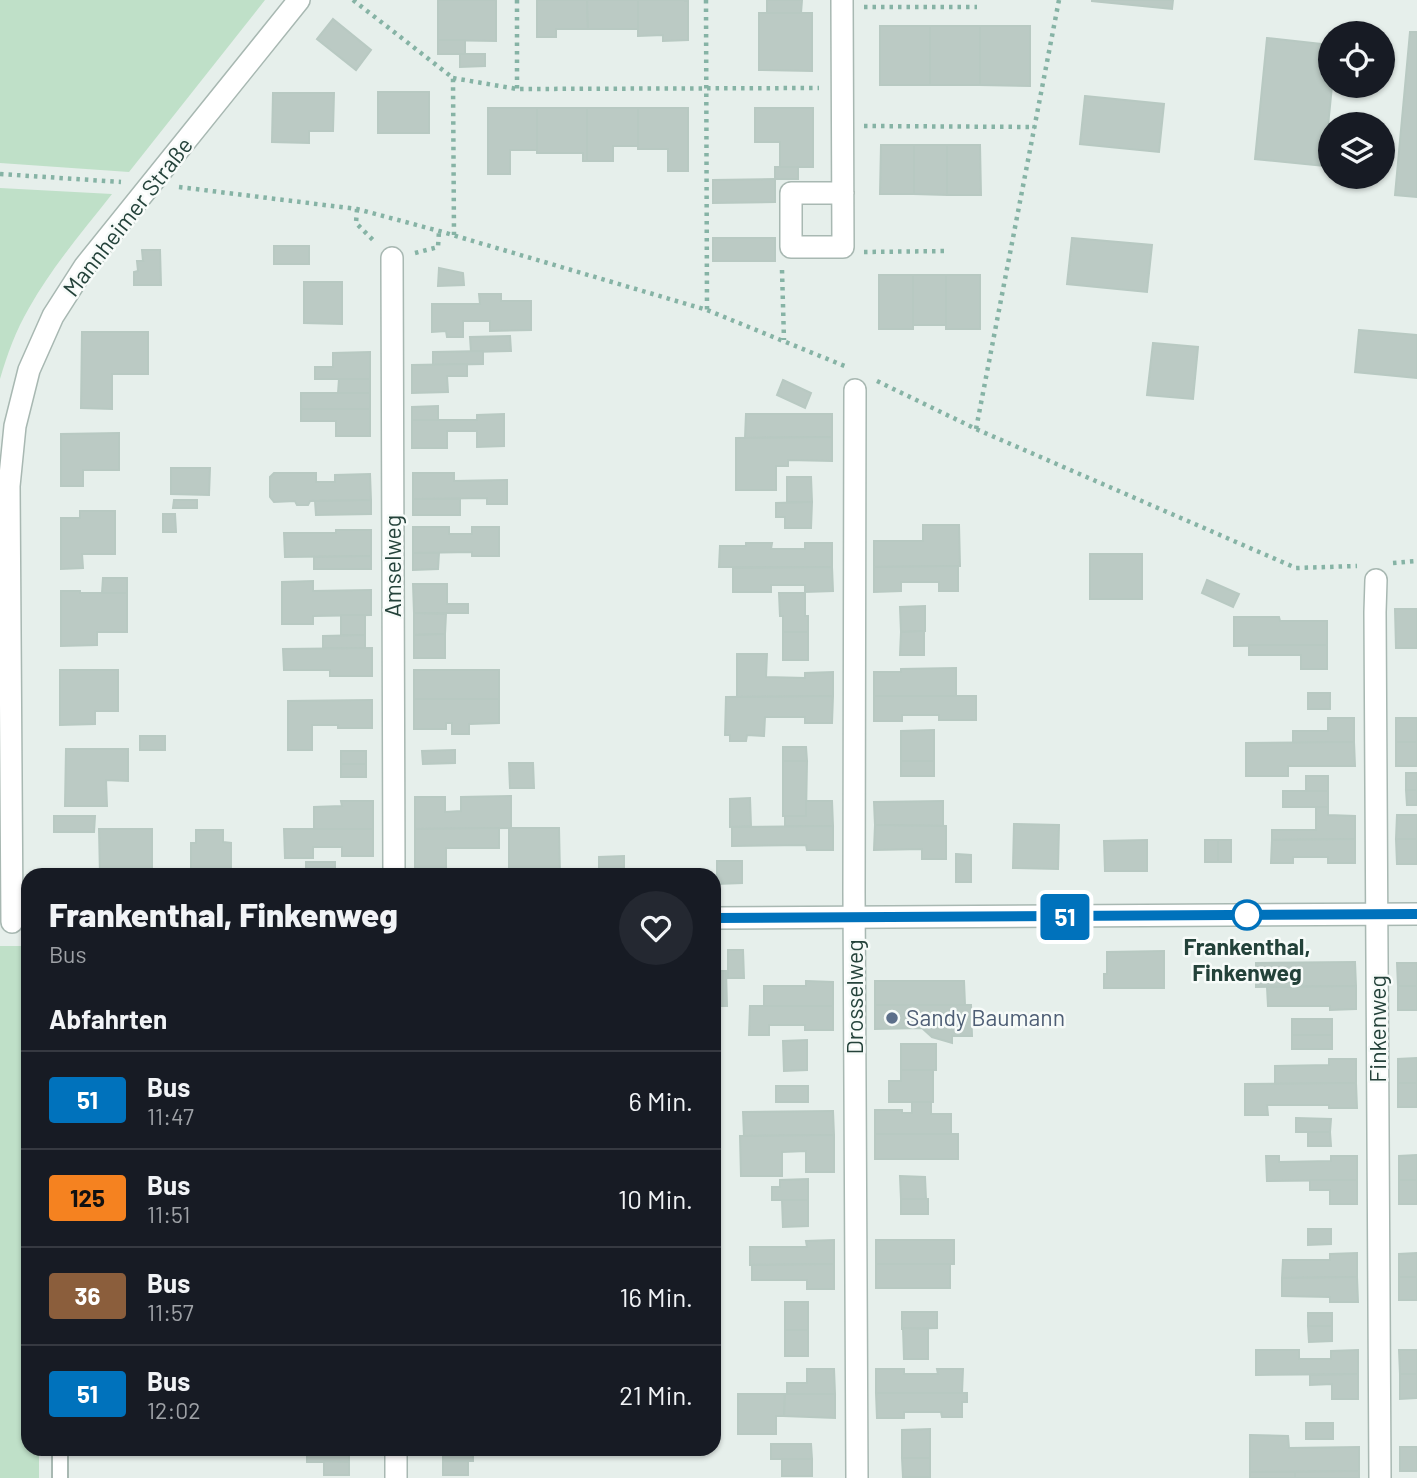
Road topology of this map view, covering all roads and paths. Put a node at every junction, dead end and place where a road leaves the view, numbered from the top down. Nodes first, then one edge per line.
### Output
1 (299, 0) edge
2 (353, 0) edge
3 (517, 0) edge
4 (706, 0) edge
5 (1059, 0) edge
6 (842, 4) edge
7 (977, 7) dead end
8 (453, 78) junction
9 (842, 88) junction
10 (517, 89) junction
11 (706, 89) junction
12 (842, 126) junction
13 (1035, 127) junction
14 (0, 174) edge
15 (152, 184) junction
16 (842, 192) junction
17 (357, 209) junction
18 (439, 231) junction
19 (454, 235) junction
20 (791, 247) junction
21 (843, 247) junction
22 (948, 251) dead end
23 (392, 258) junction
24 (707, 310) junction
25 (784, 340) junction
26 (858, 379) junction
27 (976, 429) junction
28 (1417, 561) edge
29 (1376, 570) junction
30 (394, 868) edge
31 (1377, 914) junction
32 (1417, 914) edge
33 (721, 918) edge
34 (855, 918) junction
35 (13, 922) edge
36 (60, 1456) edge
37 (396, 1456) edge
38 (60, 1478) edge
39 (396, 1478) edge
40 (858, 1478) edge
41 (1380, 1478) edge

1 - 15 street, Mannheimer Straße
2 - 8 path
3 - 10 path
4 - 11 path
5 - 13 path
6 - 7 path
6 - 9 street
8 - 10 path
8 - 19 path
9 - 11 path
9 - 12 street
10 - 11 path
11 - 24 path
12 - 13 path
12 - 16 street
13 - 27 path
14 - 15 path
15 - 17 path
15 - 35 street, Mannheimer Straße
16 - 20 street
16 - 21 street
17 - 18 path
17 - 23 path
18 - 19 path
18 - 23 path
19 - 24 path
20 - 21 street
20 - 25 path
21 - 22 path
23 - 30 street, Amselweg
24 - 25 path
25 - 26 path
26 - 27 path
26 - 34 street, Drosselweg
27 - 29 path
28 - 29 path
29 - 31 street, Finkenweg
31 - 32 street
31 - 34 street
31 - 41 street, Finkenweg
33 - 34 street
34 - 40 street, Drosselweg
36 - 38 lane
37 - 39 street

